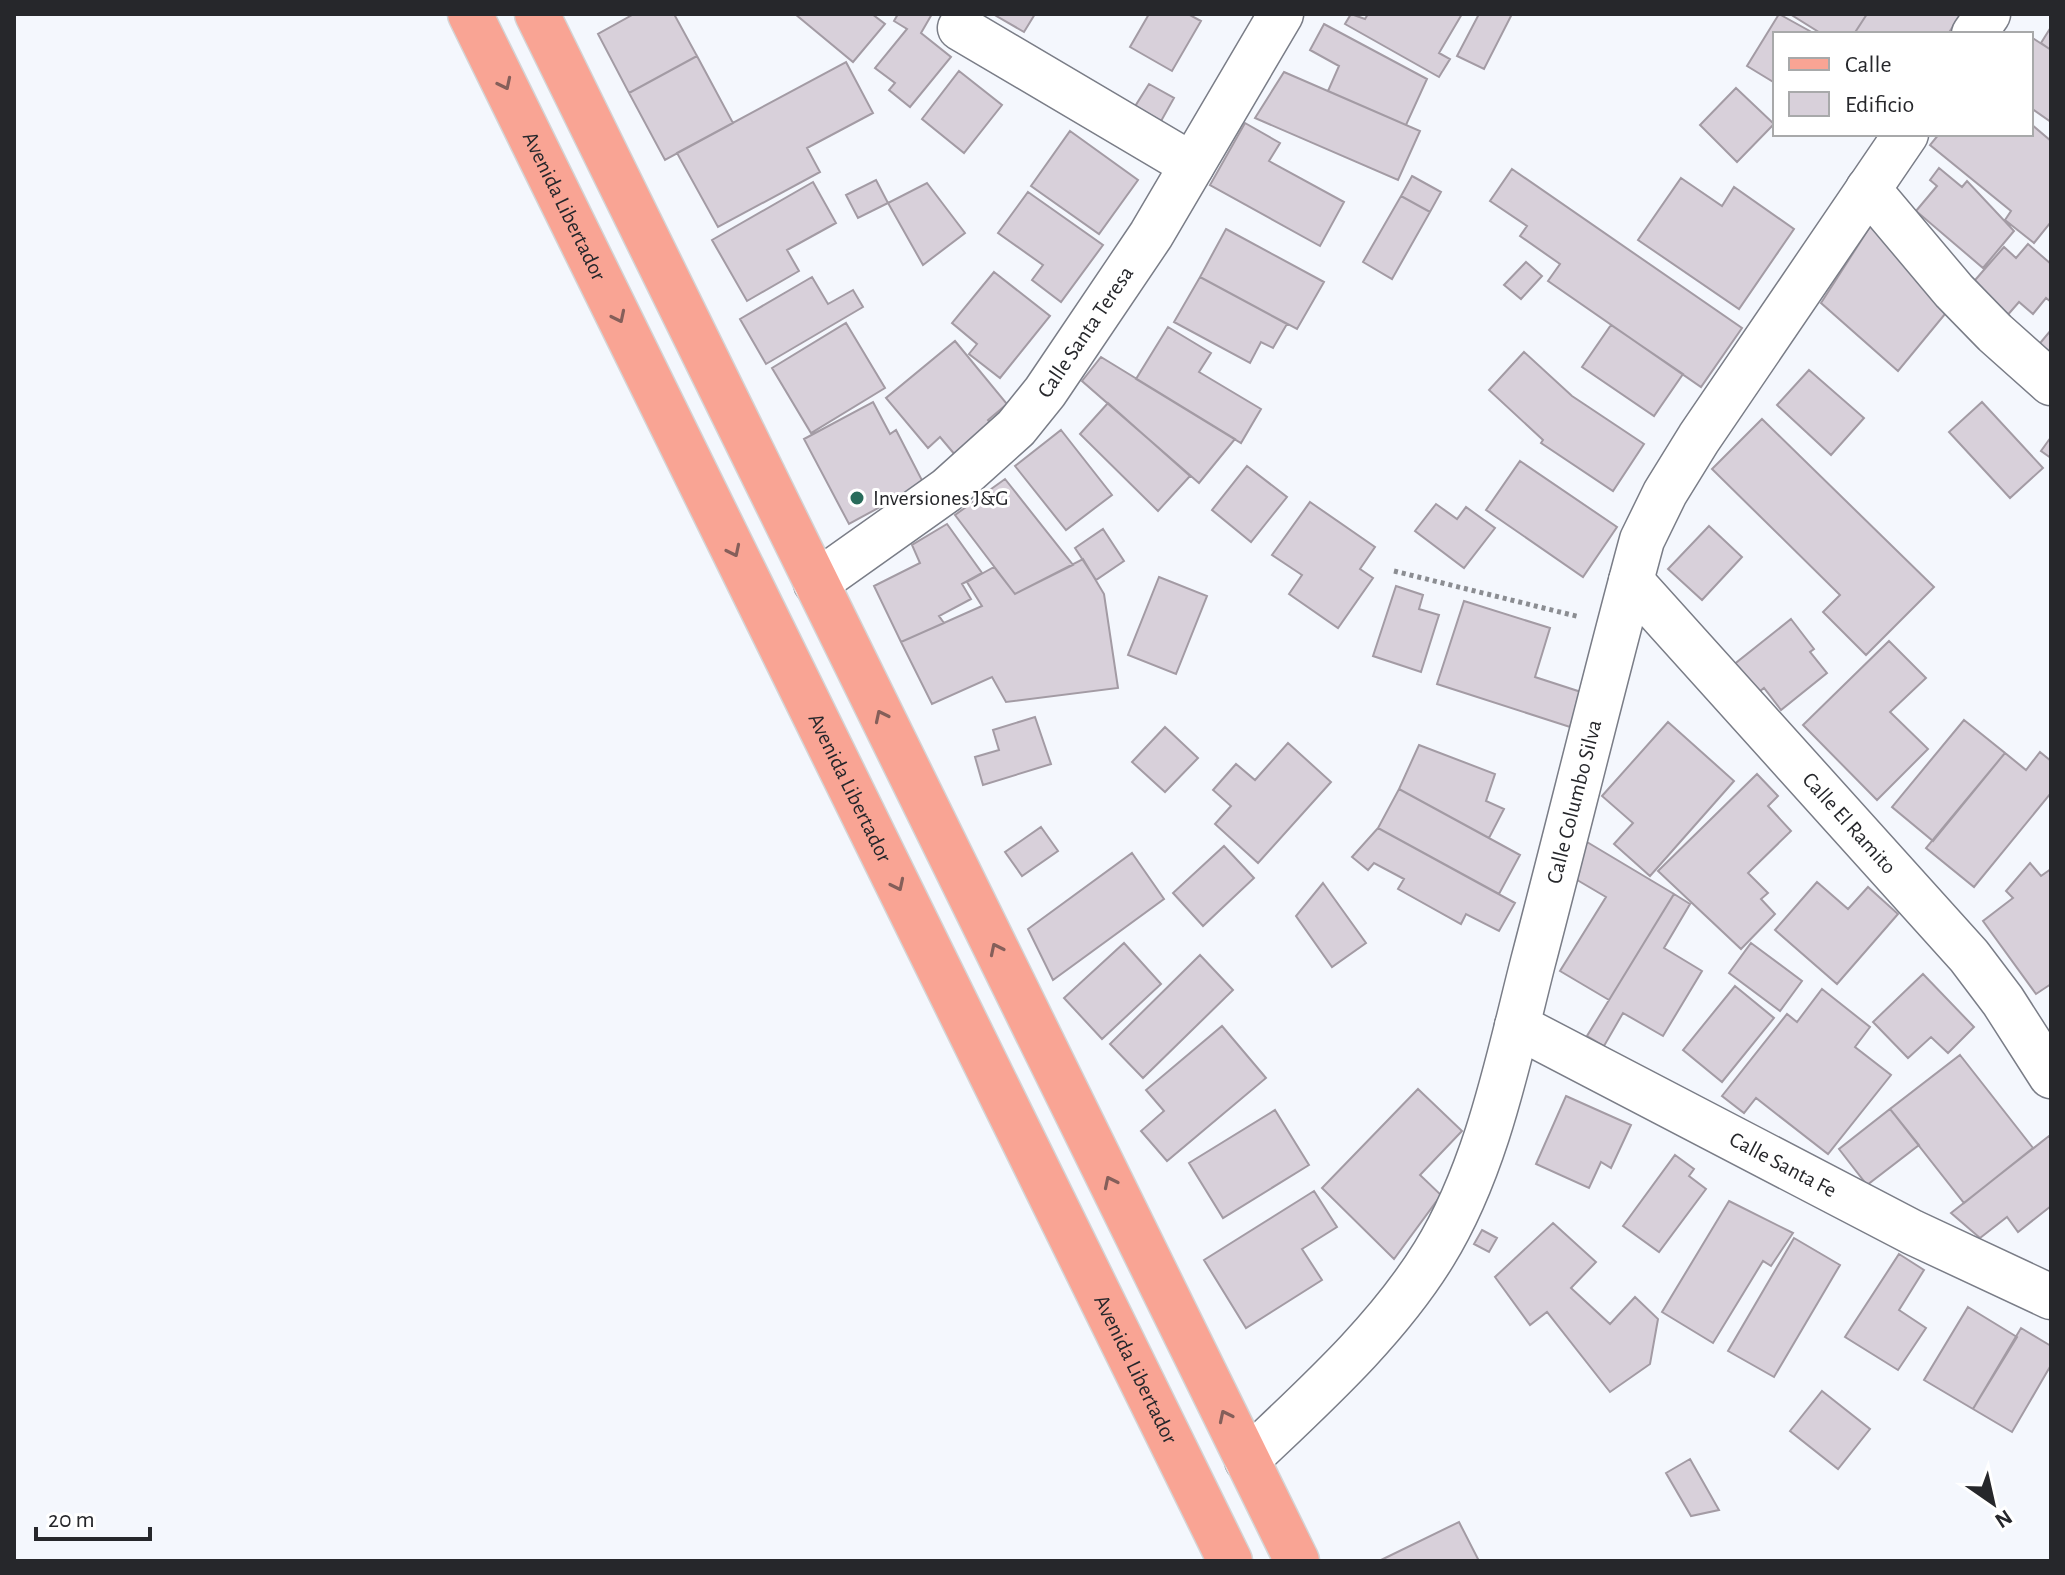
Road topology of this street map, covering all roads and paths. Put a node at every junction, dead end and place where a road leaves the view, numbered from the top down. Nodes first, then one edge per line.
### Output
1 (470, 14) edge
2 (537, 14) edge
3 (1281, 14) edge
4 (1988, 14) edge
5 (960, 28) dead end
6 (1975, 32) edge
7 (1905, 136) edge
8 (1192, 165) junction
9 (1868, 189) junction
10 (2051, 383) edge
11 (1394, 571) dead end
12 (1631, 581) junction
13 (816, 583) junction
14 (1620, 626) junction
15 (1517, 1026) junction
16 (2051, 1076) edge
17 (2051, 1297) edge
18 (1247, 1460) junction
19 (1230, 1561) edge
20 (1297, 1561) edge

1 -> 19 main road, Avenida Libertador
2 - 13 main road
3 - 8 street, Calle Santa Teresa
4 - 6 street
5 - 8 street
7 - 9 street, Calle Columbo Silva
8 - 13 street, Calle Santa Teresa
9 - 10 street
9 - 12 street, Calle Columbo Silva
11 - 14 path
12 - 14 street, Calle Columbo Silva
12 - 16 street, Calle El Ramito
18 -> 13 main road
14 - 15 street, Calle Columbo Silva
15 - 17 street, Calle Santa Fe
15 - 18 street, Calle Columbo Silva
18 - 20 main road

